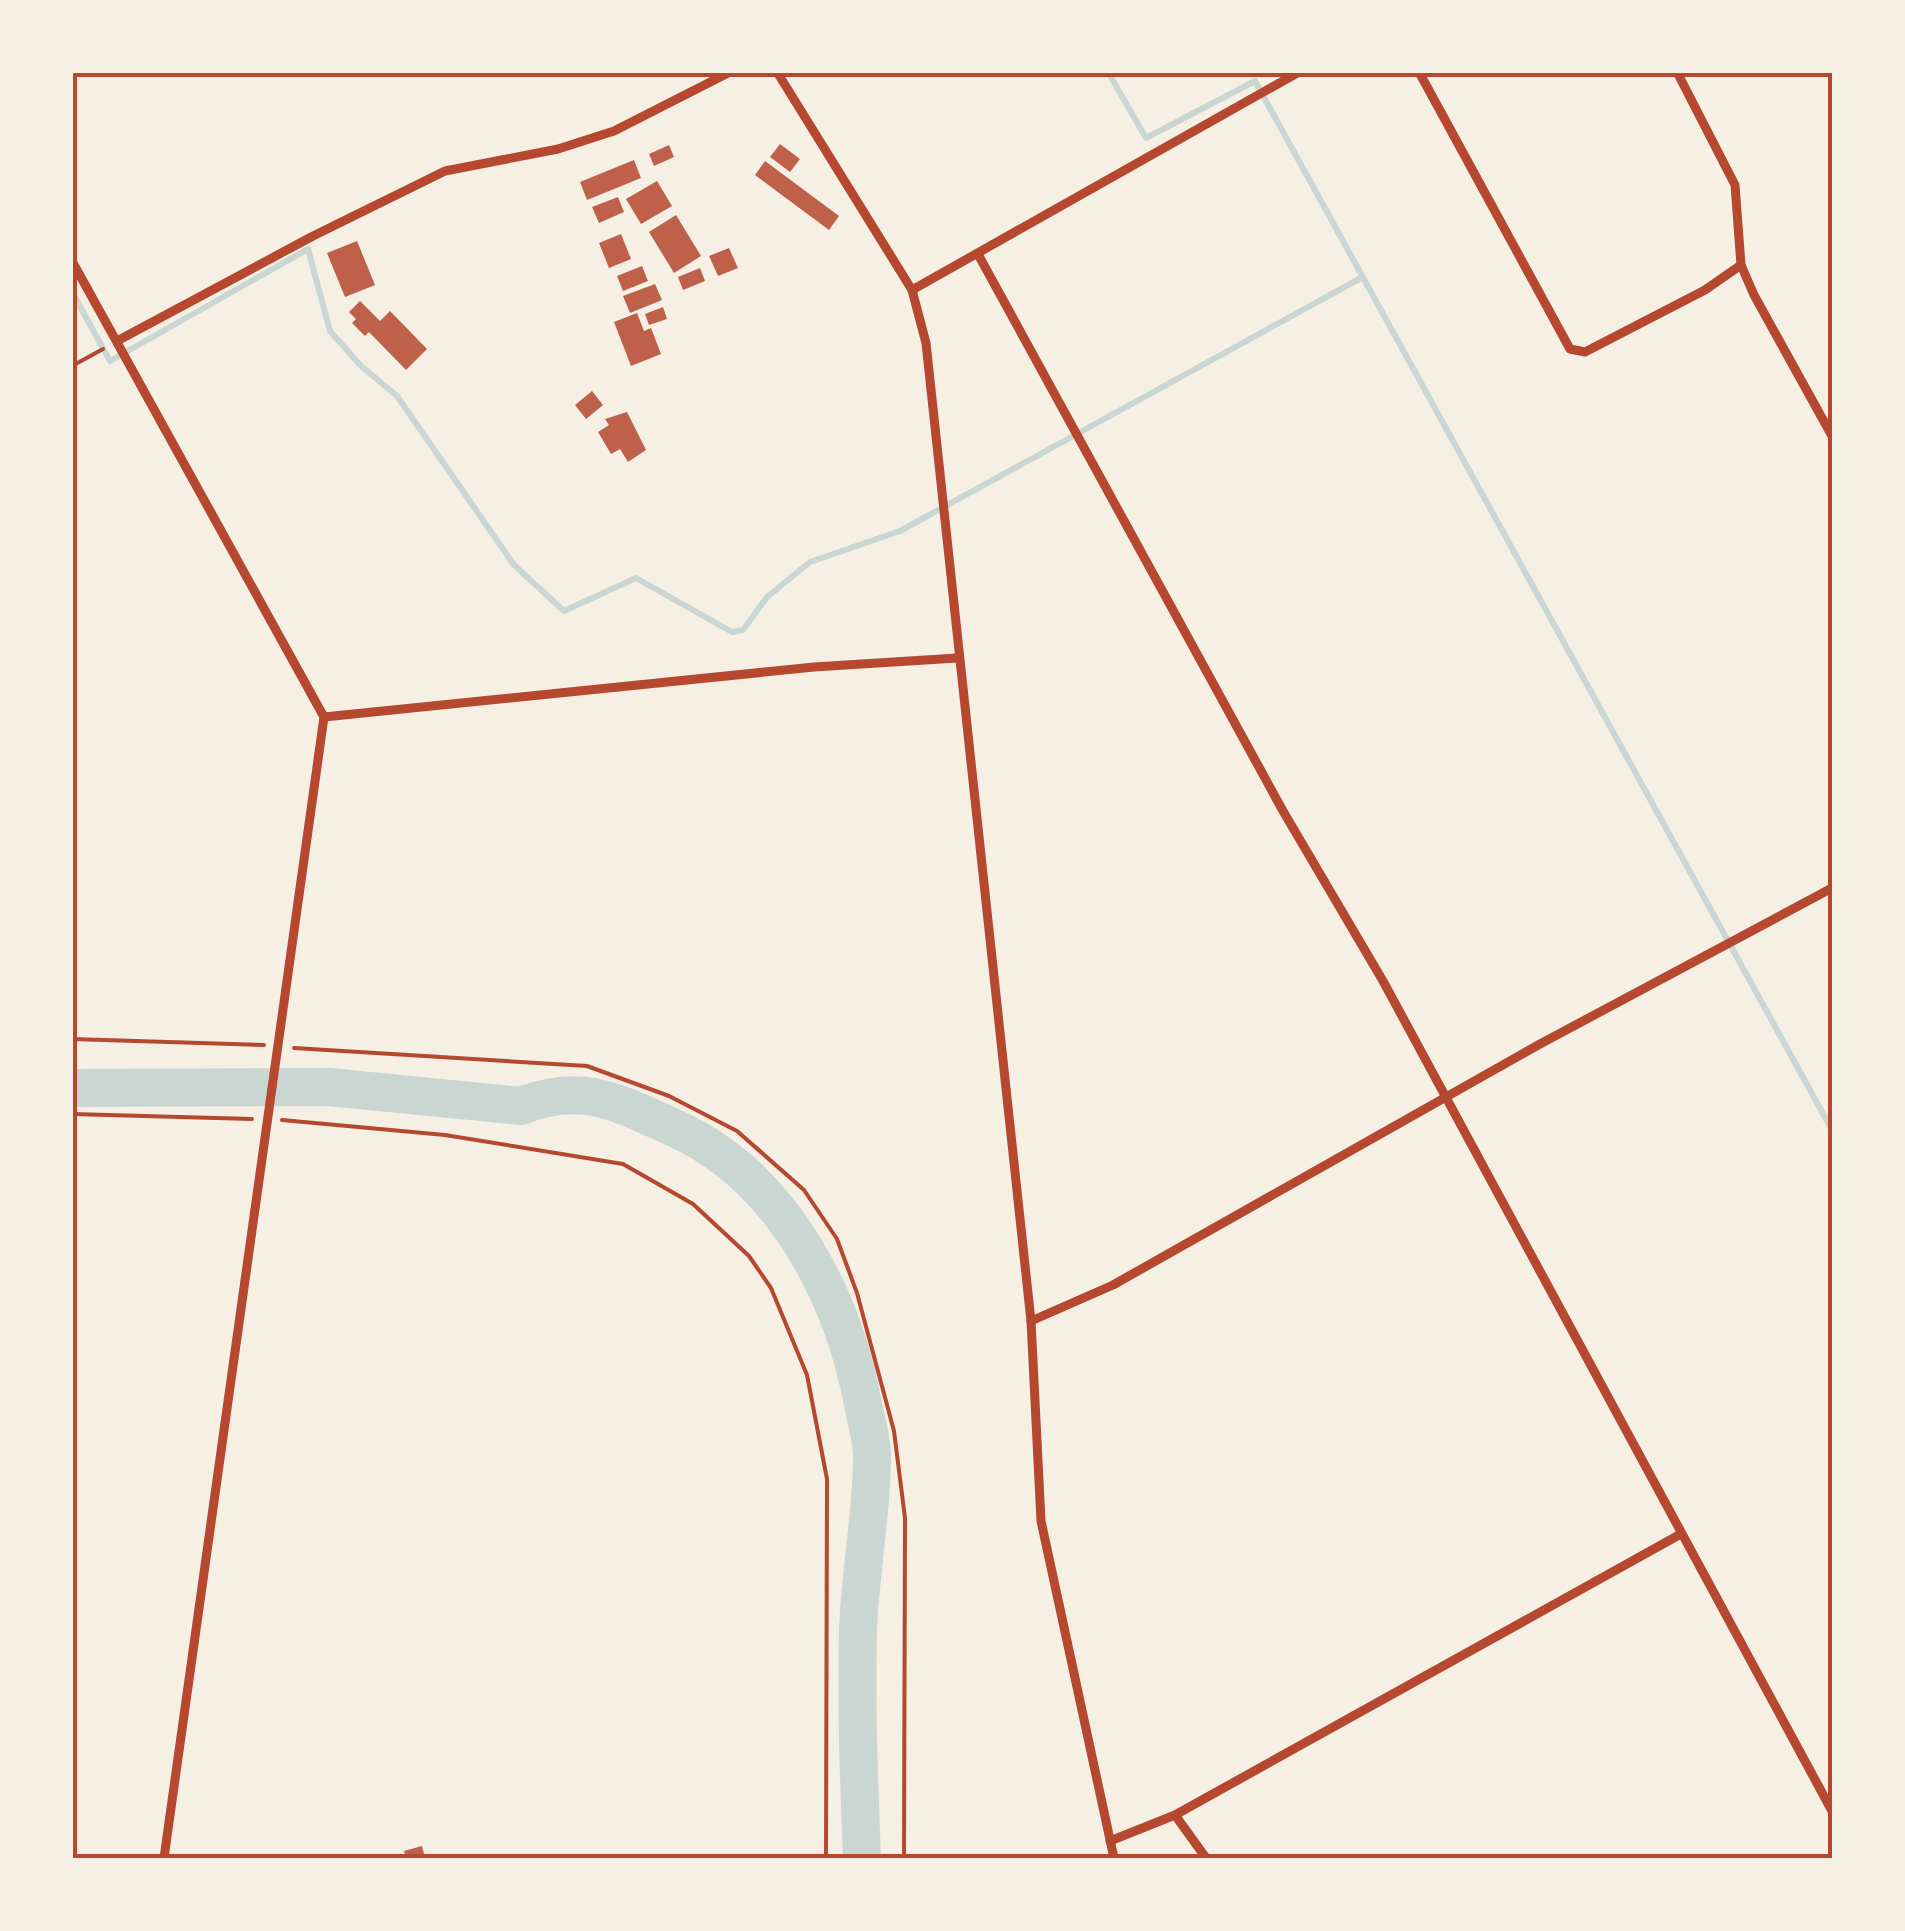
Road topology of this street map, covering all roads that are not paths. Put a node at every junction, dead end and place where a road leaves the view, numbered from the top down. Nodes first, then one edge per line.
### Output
1 (730, 72) edge
2 (777, 72) edge
3 (1299, 72) edge
4 (1419, 72) edge
5 (1677, 72) edge
6 (978, 256) junction
7 (72, 261) edge
8 (1741, 265) junction
9 (912, 290) junction
10 (117, 342) junction
11 (1832, 436) edge
12 (957, 658) junction
13 (324, 717) junction
14 (1832, 888) edge
15 (1443, 1099) junction
16 (1031, 1322) junction
17 (1679, 1535) junction
18 (1832, 1812) edge
19 (1175, 1815) junction
20 (1110, 1841) junction
21 (164, 1858) edge
22 (1114, 1858) edge
23 (1206, 1858) edge

1 - 10 street
2 - 9 street
3 - 6 street
4 - 8 street
5 - 8 street
6 - 9 street
6 - 15 street
7 - 10 street
8 - 11 street
9 - 12 street
10 - 13 street
12 - 13 street
12 - 16 street
13 - 21 street
14 - 15 street
15 - 16 street
15 - 17 street
16 - 20 street
17 - 18 street
17 - 19 street
19 - 20 street
19 - 23 street
20 - 22 street

